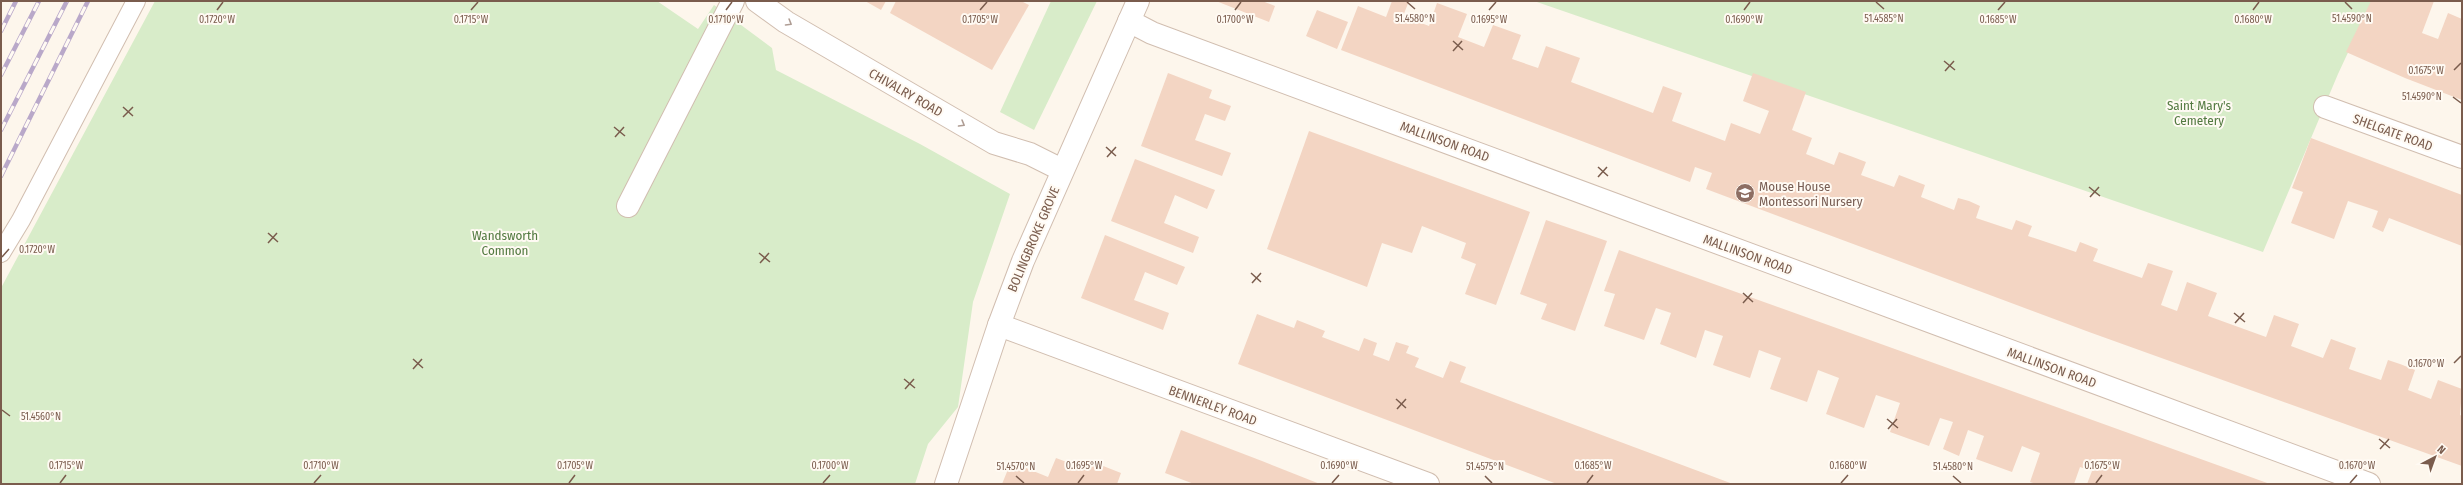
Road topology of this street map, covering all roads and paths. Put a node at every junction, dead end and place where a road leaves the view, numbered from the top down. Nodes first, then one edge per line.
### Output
1 (136, 1) edge
2 (733, 1) edge
3 (757, 1) edge
4 (1138, 1) edge
5 (1129, 21) junction
6 (2325, 107) dead end
7 (2462, 157) edge
8 (1062, 170) junction
9 (628, 206) dead end
10 (1, 253) edge
11 (999, 325) junction
12 (946, 484) edge
13 (1428, 484) edge
14 (2369, 484) edge

1 - 10 lane
2 - 9 street
3 -> 8 street, CHIVALRY ROAD
4 - 5 street, BOLINGBROKE GROVE
5 - 8 street, BOLINGBROKE GROVE
5 - 14 street, MALLINSON ROAD
6 - 7 street, SHELGATE ROAD
8 - 11 street, BOLINGBROKE GROVE
11 - 12 street, BOLINGBROKE GROVE
11 - 13 street, BENNERLEY ROAD

